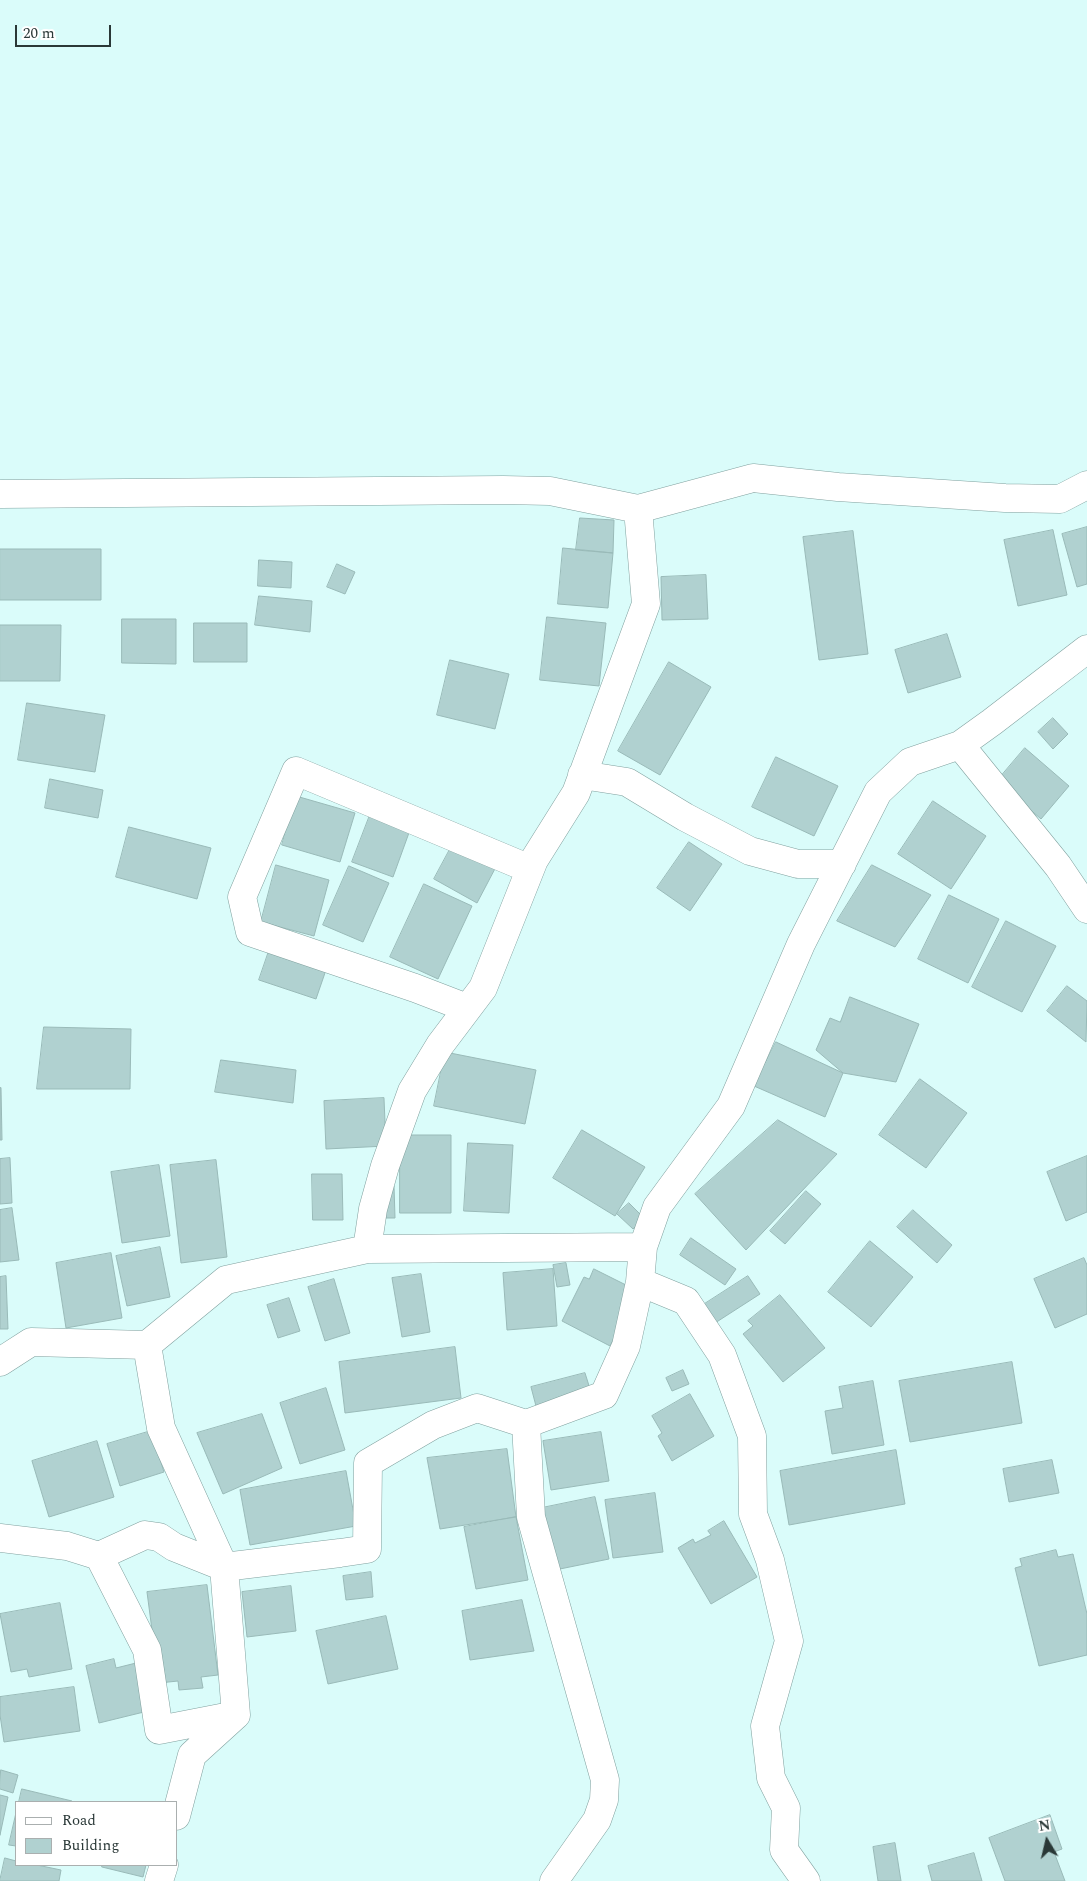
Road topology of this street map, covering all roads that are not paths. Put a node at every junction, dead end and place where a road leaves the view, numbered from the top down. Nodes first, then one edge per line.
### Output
1 (1087, 485) edge
2 (0, 494) edge
3 (638, 509) junction
4 (1087, 649) edge
5 (960, 745) junction
6 (582, 775) junction
7 (842, 864) junction
8 (530, 869) junction
9 (1087, 909) edge
10 (467, 1008) junction
11 (643, 1247) junction
12 (367, 1249) junction
13 (640, 1282) junction
14 (147, 1345) junction
15 (0, 1362) edge
16 (526, 1424) junction
17 (0, 1538) edge
18 (99, 1556) junction
19 (224, 1567) junction
20 (236, 1715) junction
21 (178, 1808) edge
22 (164, 1866) edge
23 (159, 1881) edge
24 (554, 1881) edge
25 (806, 1881) edge

1 - 3 street
2 - 3 street
3 - 6 street
4 - 5 street
5 - 7 street
5 - 9 street
6 - 7 street
6 - 8 street
7 - 11 street
8 - 10 street
8 - 10 street
10 - 12 street
11 - 12 street
11 - 13 street
12 - 14 street
13 - 16 street
13 - 25 street
14 - 15 street
14 - 19 street
16 - 19 street
16 - 24 street
17 - 18 street
18 - 19 street
18 - 20 street
19 - 20 street
20 - 21 street
22 - 23 street

